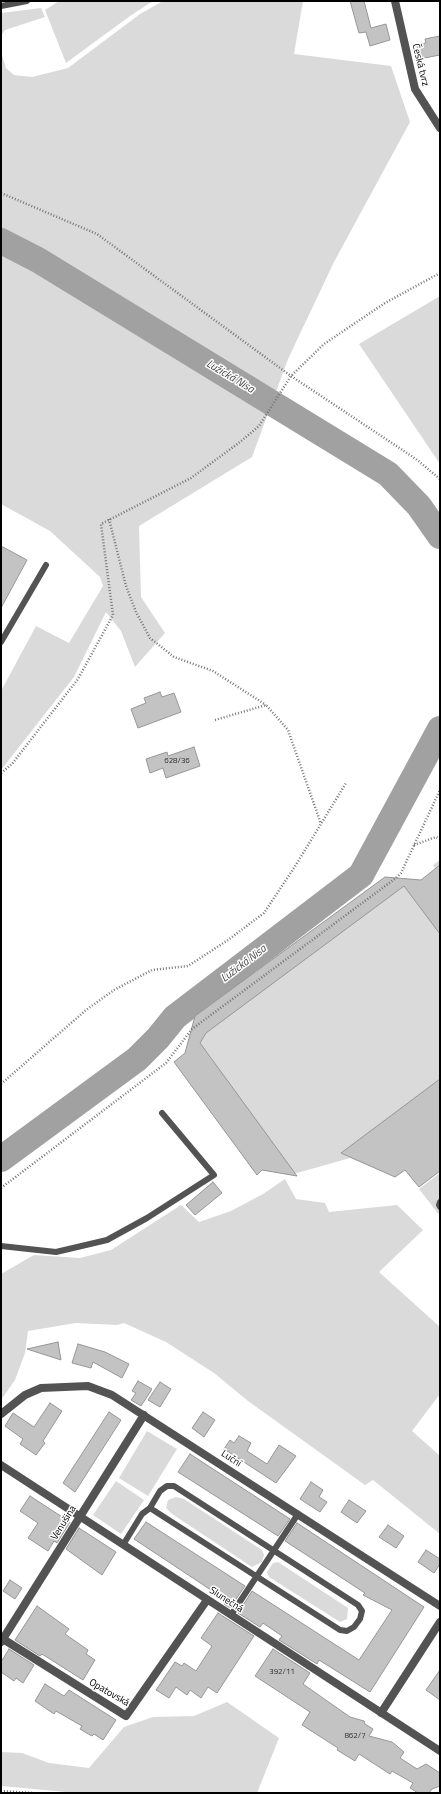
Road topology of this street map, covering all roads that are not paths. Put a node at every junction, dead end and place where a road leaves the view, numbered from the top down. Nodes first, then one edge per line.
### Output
1 (27, 1) edge
2 (395, 1) edge
3 (1, 6) edge
4 (440, 128) edge
5 (46, 565) dead end
6 (1, 642) edge
7 (162, 1113) dead end
8 (440, 1202) edge
9 (440, 1207) edge
10 (1, 1246) edge
11 (1, 1414) edge
12 (144, 1415) junction
13 (1, 1465) edge
14 (150, 1508) junction
15 (298, 1514) junction
16 (79, 1517) junction
17 (123, 1545) junction
18 (274, 1552) junction
19 (256, 1578) junction
20 (207, 1600) junction
21 (440, 1606) edge
22 (231, 1615) junction
23 (440, 1622) edge
24 (2, 1640) edge
25 (381, 1713) junction
26 (440, 1751) edge

1 - 3 lane
2 - 4 street, Česká tvrz
5 - 6 lane
7 - 10 lane
8 - 9 lane
11 - 12 street, Luční
12 - 15 street, Luční
12 - 16 street, Venušina
13 - 16 street, Slunečná
14 - 17 lane
14 - 18 lane
14 - 19 lane
15 - 18 lane
15 - 21 street, Luční
16 - 17 street, Slunečná
16 - 24 street, Venušina
17 - 20 street, Slunečná
18 - 19 lane
18 - 19 lane
19 - 22 lane
20 - 22 street, Slunečná
20 - 24 street, Opatovská
22 - 25 street, Slunečná
23 - 25 street
25 - 26 street, Slunečná

